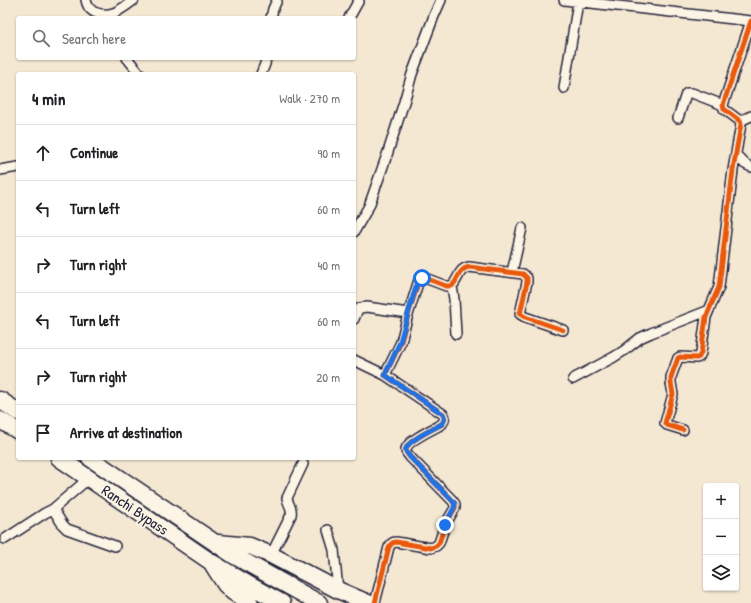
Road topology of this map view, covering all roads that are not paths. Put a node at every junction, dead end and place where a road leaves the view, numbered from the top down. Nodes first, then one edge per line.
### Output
1 (86, 0) edge
2 (134, 0) edge
3 (277, 0) edge
4 (359, 0) edge
5 (441, 0) edge
6 (564, 0) edge
7 (578, 2) junction
8 (111, 16) edge
9 (271, 16) edge
10 (350, 16) edge
11 (751, 21) edge
12 (748, 42) edge
13 (129, 60) edge
14 (265, 61) edge
15 (138, 72) edge
16 (262, 72) edge
17 (564, 88) dead end
18 (723, 105) junction
19 (751, 116) edge
20 (678, 118) dead end
21 (740, 121) junction
22 (736, 155) junction
23 (16, 167) edge
24 (751, 167) edge
25 (0, 170) edge
26 (522, 228) dead end
27 (356, 229) edge
28 (512, 272) junction
29 (452, 286) junction
30 (707, 312) junction
31 (408, 313) junction
32 (356, 314) edge
33 (563, 330) dead end
34 (456, 334) dead end
35 (356, 361) edge
36 (385, 375) junction
37 (573, 379) dead end
38 (0, 400) edge
39 (16, 411) edge
40 (683, 430) dead end
41 (62, 460) edge
42 (93, 460) edge
43 (303, 464) dead end
44 (88, 479) junction
45 (53, 509) junction
46 (328, 530) dead end
47 (5, 539) dead end
48 (216, 543) junction
49 (115, 546) dead end
50 (271, 555) junction
51 (211, 562) junction
52 (338, 590) junction
53 (250, 603) edge
54 (282, 603) edge
55 (319, 603) edge
56 (368, 603) edge
57 (375, 603) edge

1 - 8 street
2 - 8 street
3 - 9 street
4 - 10 street
5 - 27 street
6 - 7 street
7 - 11 street
7 - 17 street
11 - 12 street
12 - 18 street
13 - 15 street
14 - 16 street
18 - 20 street
18 - 21 street
19 - 21 street
21 - 22 street
22 - 24 street
22 - 30 street
23 - 25 street
26 - 28 street
28 - 29 street
28 - 33 street
29 - 31 street
29 - 34 street
30 - 37 street
30 - 40 street
31 - 32 street
31 - 36 street
35 - 36 street
36 - 57 street
38 - 39 highway
41 - 44 highway, Ranchi Bypass
42 - 48 highway, Ranchi Bypass
43 - 50 street
44 - 45 street
44 - 51 highway, Ranchi Bypass
45 - 47 street
45 - 49 street
46 - 52 street
48 - 50 highway
48 - 55 highway, Ranchi Bypass
50 - 52 highway
51 - 53 highway
51 - 54 highway, Ranchi Bypass
52 - 56 highway

